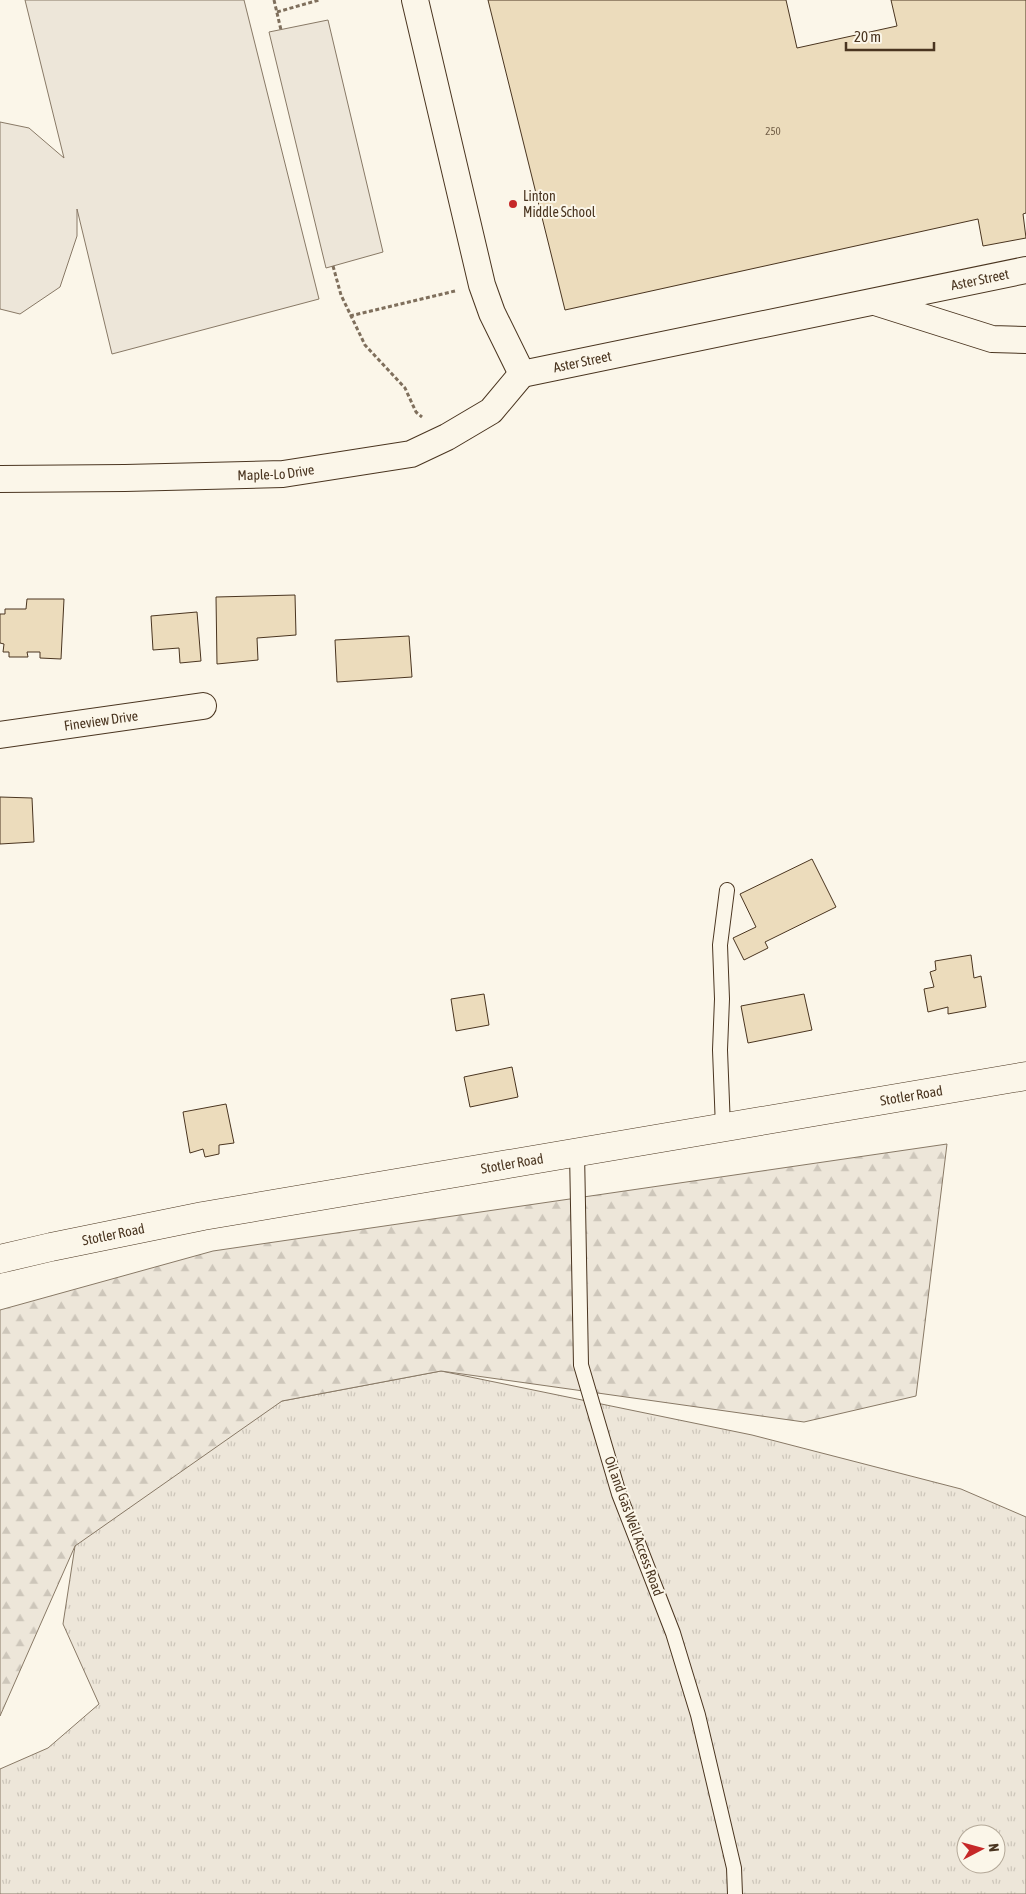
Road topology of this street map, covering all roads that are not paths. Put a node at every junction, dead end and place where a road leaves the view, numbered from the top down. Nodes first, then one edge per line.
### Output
1 (415, 0) edge
2 (1026, 270) edge
3 (874, 302) junction
4 (1026, 340) edge
5 (522, 374) junction
6 (0, 479) edge
7 (203, 706) dead end
8 (0, 735) edge
9 (727, 890) dead end
10 (1026, 1076) edge
11 (723, 1128) junction
12 (577, 1152) junction
13 (0, 1260) edge
14 (735, 1894) edge

1 - 5 street
2 - 3 street, Aster Street
3 - 4 street
3 - 5 street, Aster Street
5 - 6 street, Maple-Lo Drive
7 - 8 street, Fineview Drive
9 - 11 lane
10 - 11 street, Stotler Road
11 - 12 street, Stotler Road
12 - 13 street, Stotler Road
12 - 14 lane, Oil and Gas Well Access Road

